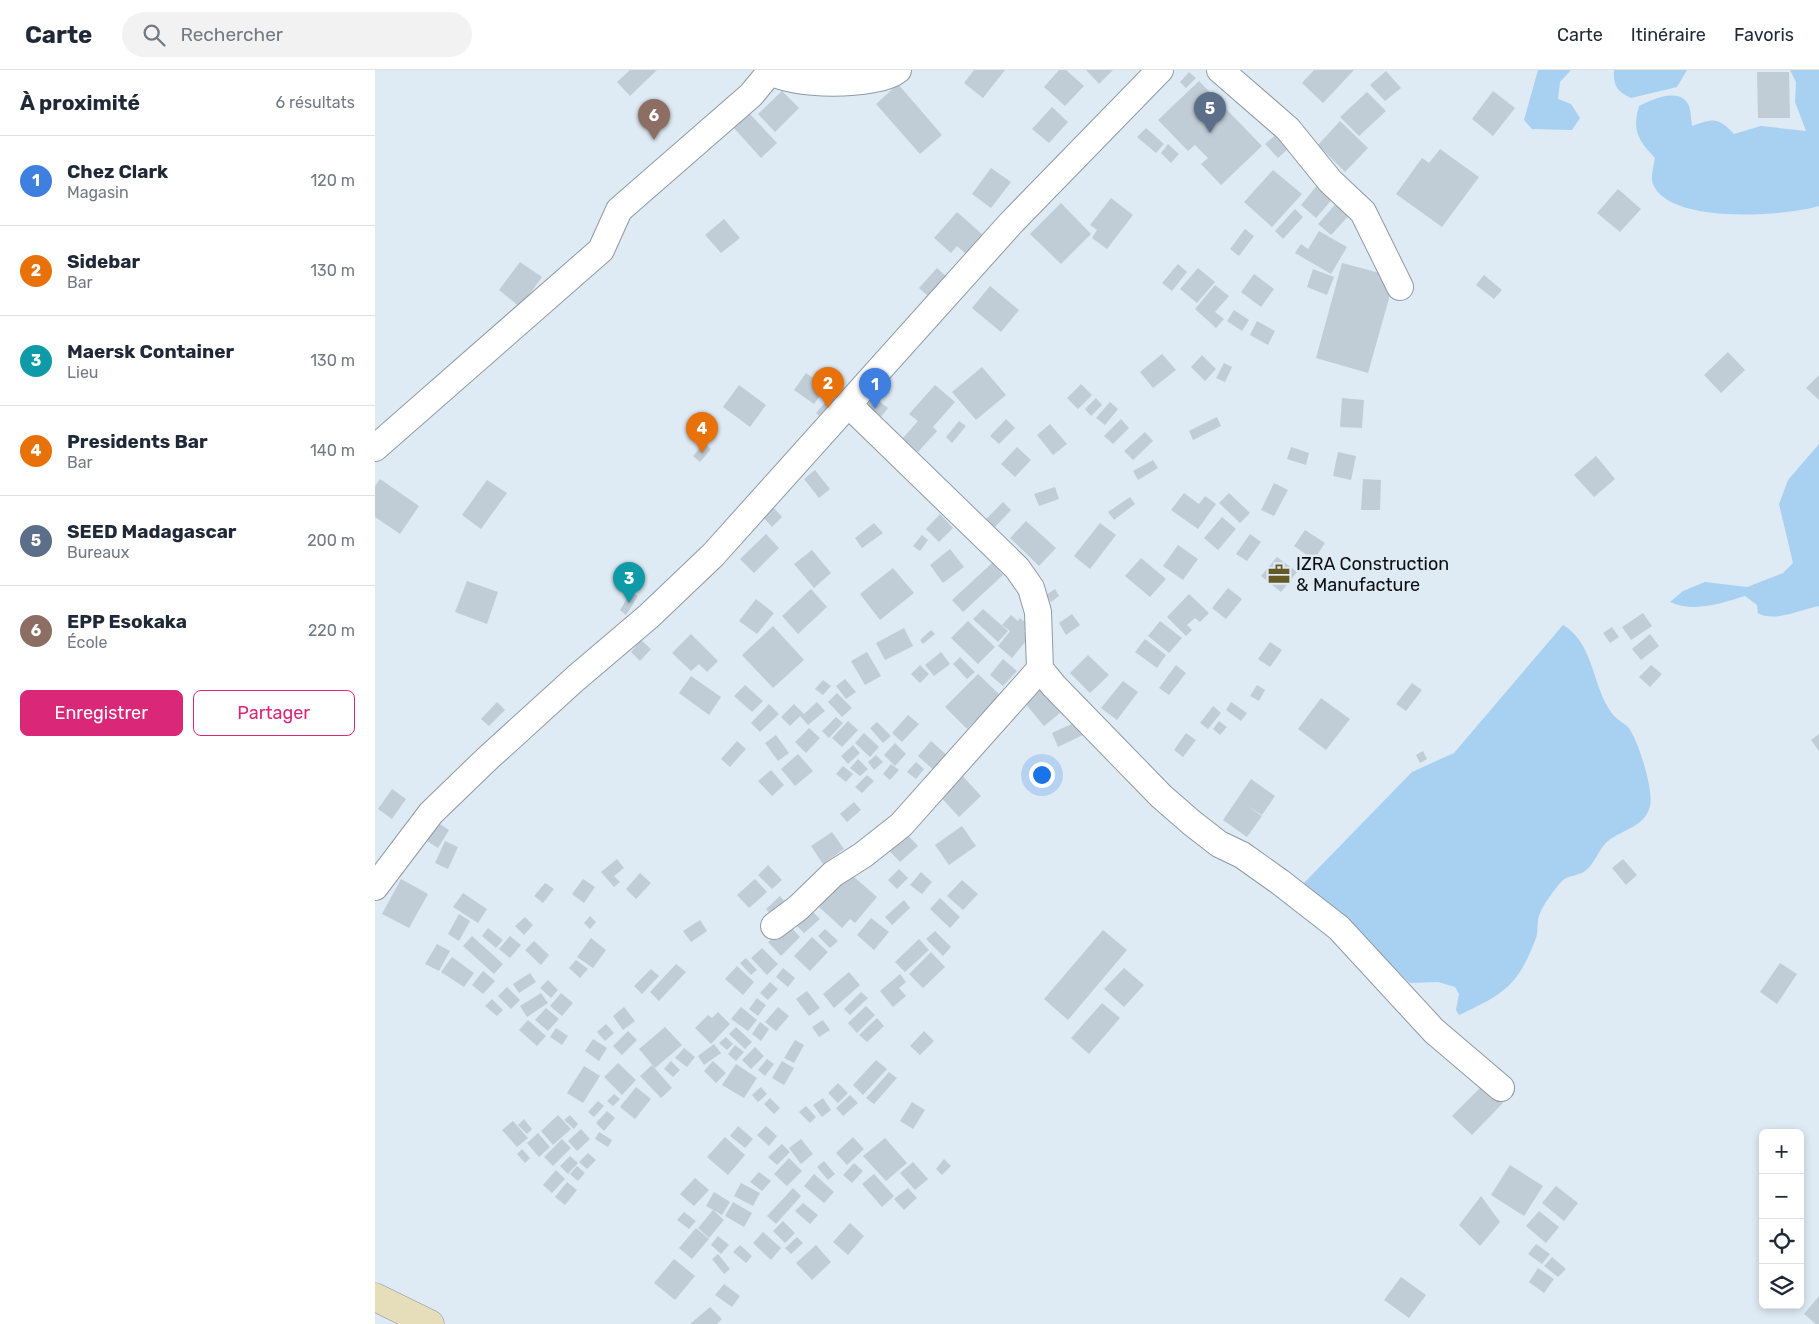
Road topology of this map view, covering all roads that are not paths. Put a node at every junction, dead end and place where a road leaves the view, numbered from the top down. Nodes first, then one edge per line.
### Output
1 (898, 70) edge
2 (1160, 70) edge
3 (1220, 70) edge
4 (770, 71) edge
5 (1400, 287) dead end
6 (849, 405) junction
7 (375, 448) edge
8 (1040, 669) junction
9 (375, 887) edge
10 (774, 926) dead end
11 (1501, 1088) dead end
12 (375, 1297) edge
13 (430, 1324) edge

1 - 4 street
2 - 6 street
3 - 5 street
4 - 7 street
6 - 8 street
6 - 9 street
8 - 10 street
8 - 11 street
12 - 13 main road

